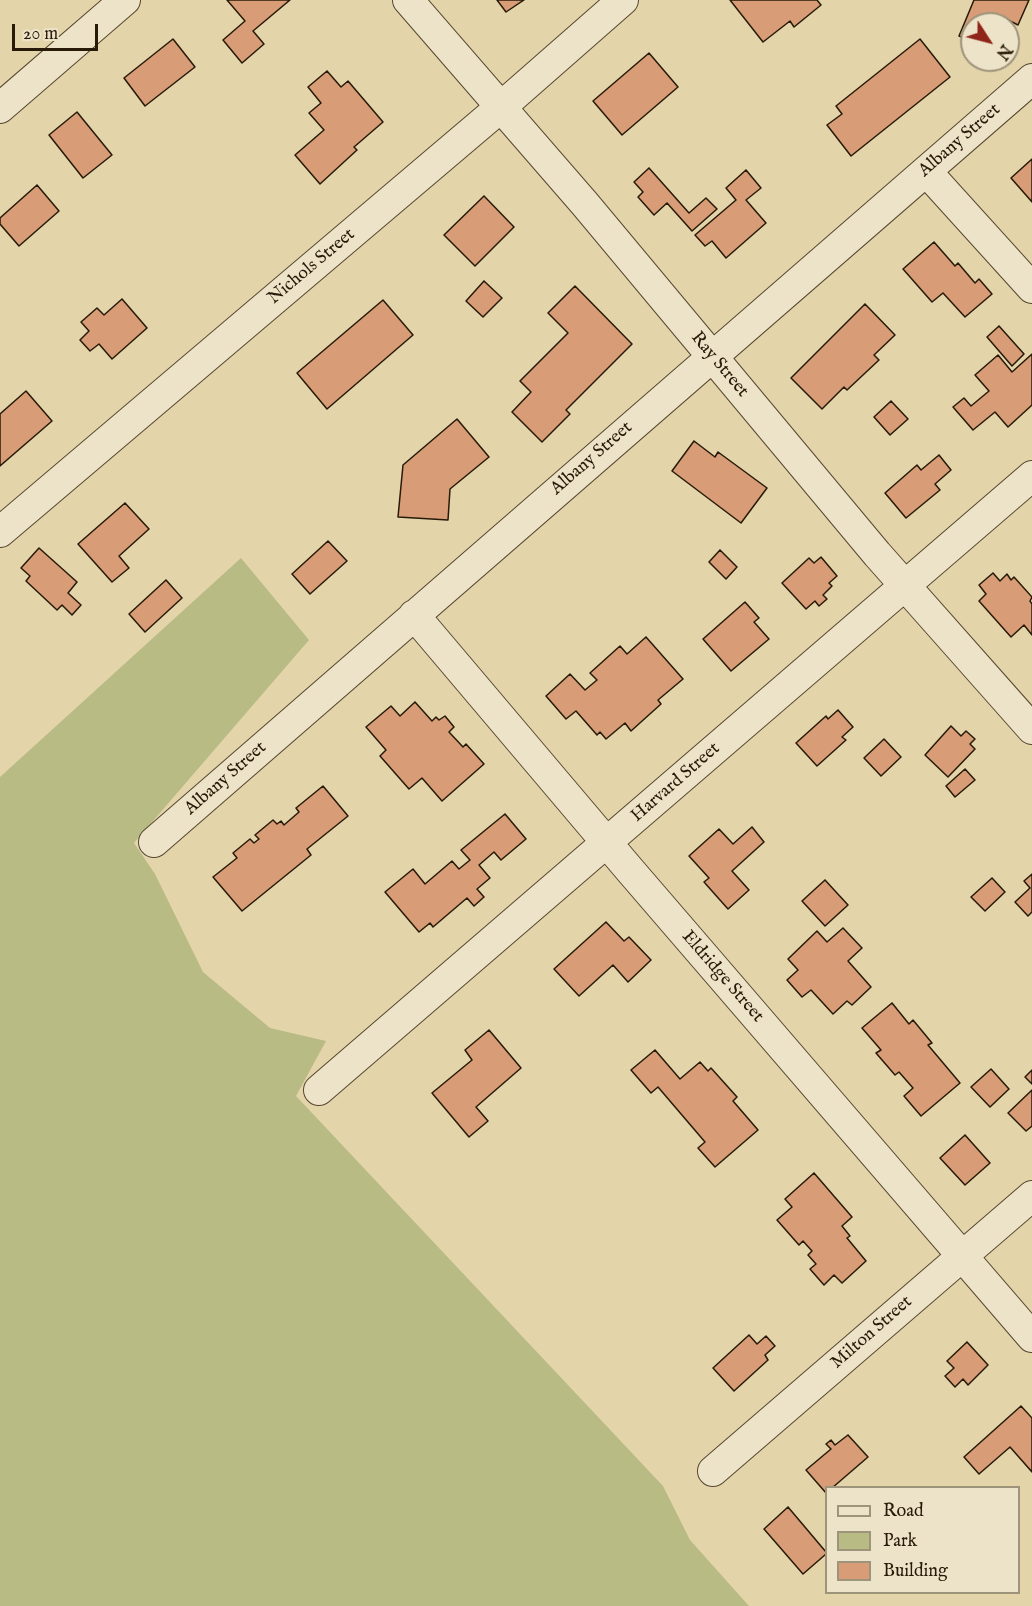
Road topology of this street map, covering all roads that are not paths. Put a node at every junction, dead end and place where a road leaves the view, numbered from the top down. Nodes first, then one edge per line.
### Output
1 (125, 0) edge
2 (408, 0) edge
3 (623, 0) edge
4 (1032, 79) edge
5 (501, 107) junction
6 (0, 108) edge
7 (926, 171) junction
8 (1032, 288) edge
9 (711, 356) junction
10 (1032, 476) edge
11 (0, 532) edge
12 (906, 586) junction
13 (414, 615) junction
14 (1032, 729) edge
15 (153, 842) dead end
16 (606, 842) junction
17 (320, 1090) dead end
18 (1032, 1196) edge
19 (962, 1256) junction
20 (1032, 1337) edge
21 (713, 1471) dead end

1 - 6 street
2 - 5 street, Ray Street
3 - 5 street, Nichols Street
4 - 7 street, Albany Street
5 - 9 street, Ray Street
5 - 11 street, Nichols Street
7 - 8 street
7 - 9 street, Albany Street
9 - 12 street, Ray Street
9 - 13 street, Albany Street
10 - 12 street, Harvard Street
12 - 14 street, Ray Street
12 - 16 street, Harvard Street
13 - 15 street, Albany Street
13 - 16 street, Eldridge Street
16 - 17 street, Harvard Street
16 - 19 street, Eldridge Street
18 - 19 street, Milton Street
19 - 20 street, Eldridge Street
19 - 21 street, Milton Street

